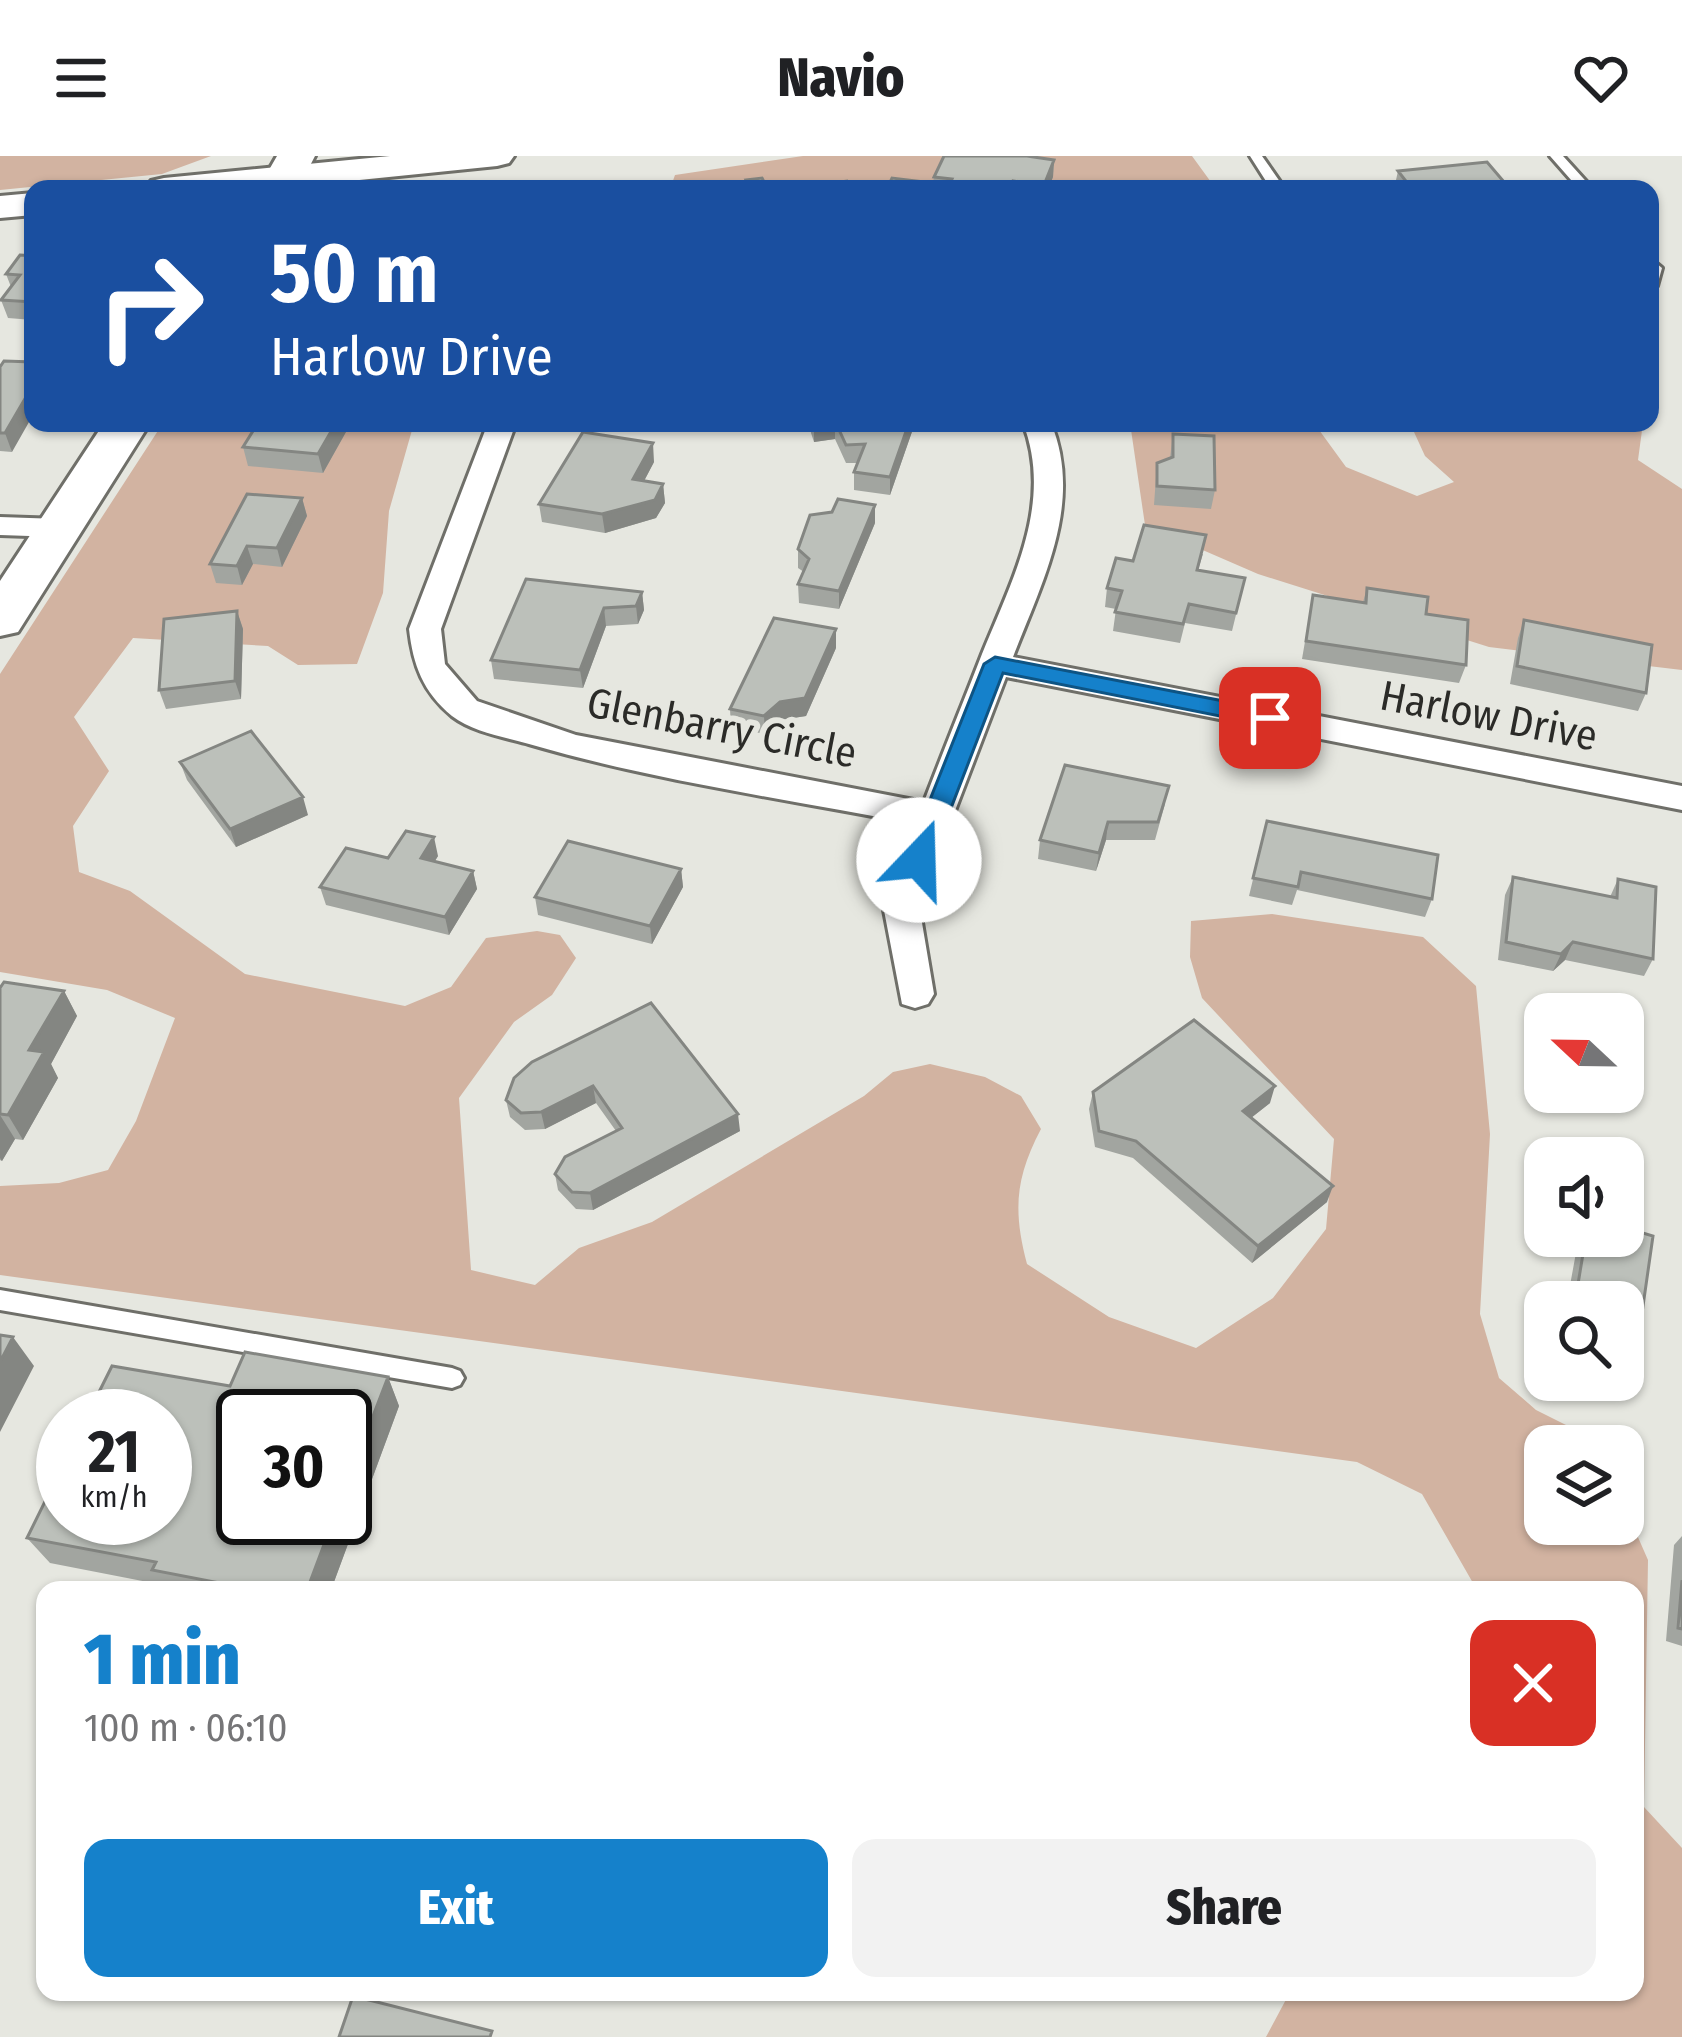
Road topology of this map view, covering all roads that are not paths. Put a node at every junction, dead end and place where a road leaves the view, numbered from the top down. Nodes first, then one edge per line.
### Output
1 (497, 156) edge
2 (1556, 156) edge
3 (287, 174) edge
4 (238, 180) edge
5 (1578, 180) edge
6 (121, 432) edge
7 (499, 432) edge
8 (1041, 432) edge
9 (0, 526) edge
10 (59, 529) junction
11 (0, 620) edge
12 (995, 664) junction
13 (1682, 798) edge
14 (936, 816) junction
15 (915, 994) dead end
16 (0, 1300) edge
17 (452, 1378) dead end

1 - 3 main road
2 - 5 lane
3 - 4 main road
6 - 10 main road
7 - 14 street, Glenbarry Circle
8 - 12 street
9 - 10 street
10 - 11 main road
12 - 13 street, Harlow Drive
12 - 14 street
14 - 15 street
16 - 17 lane

